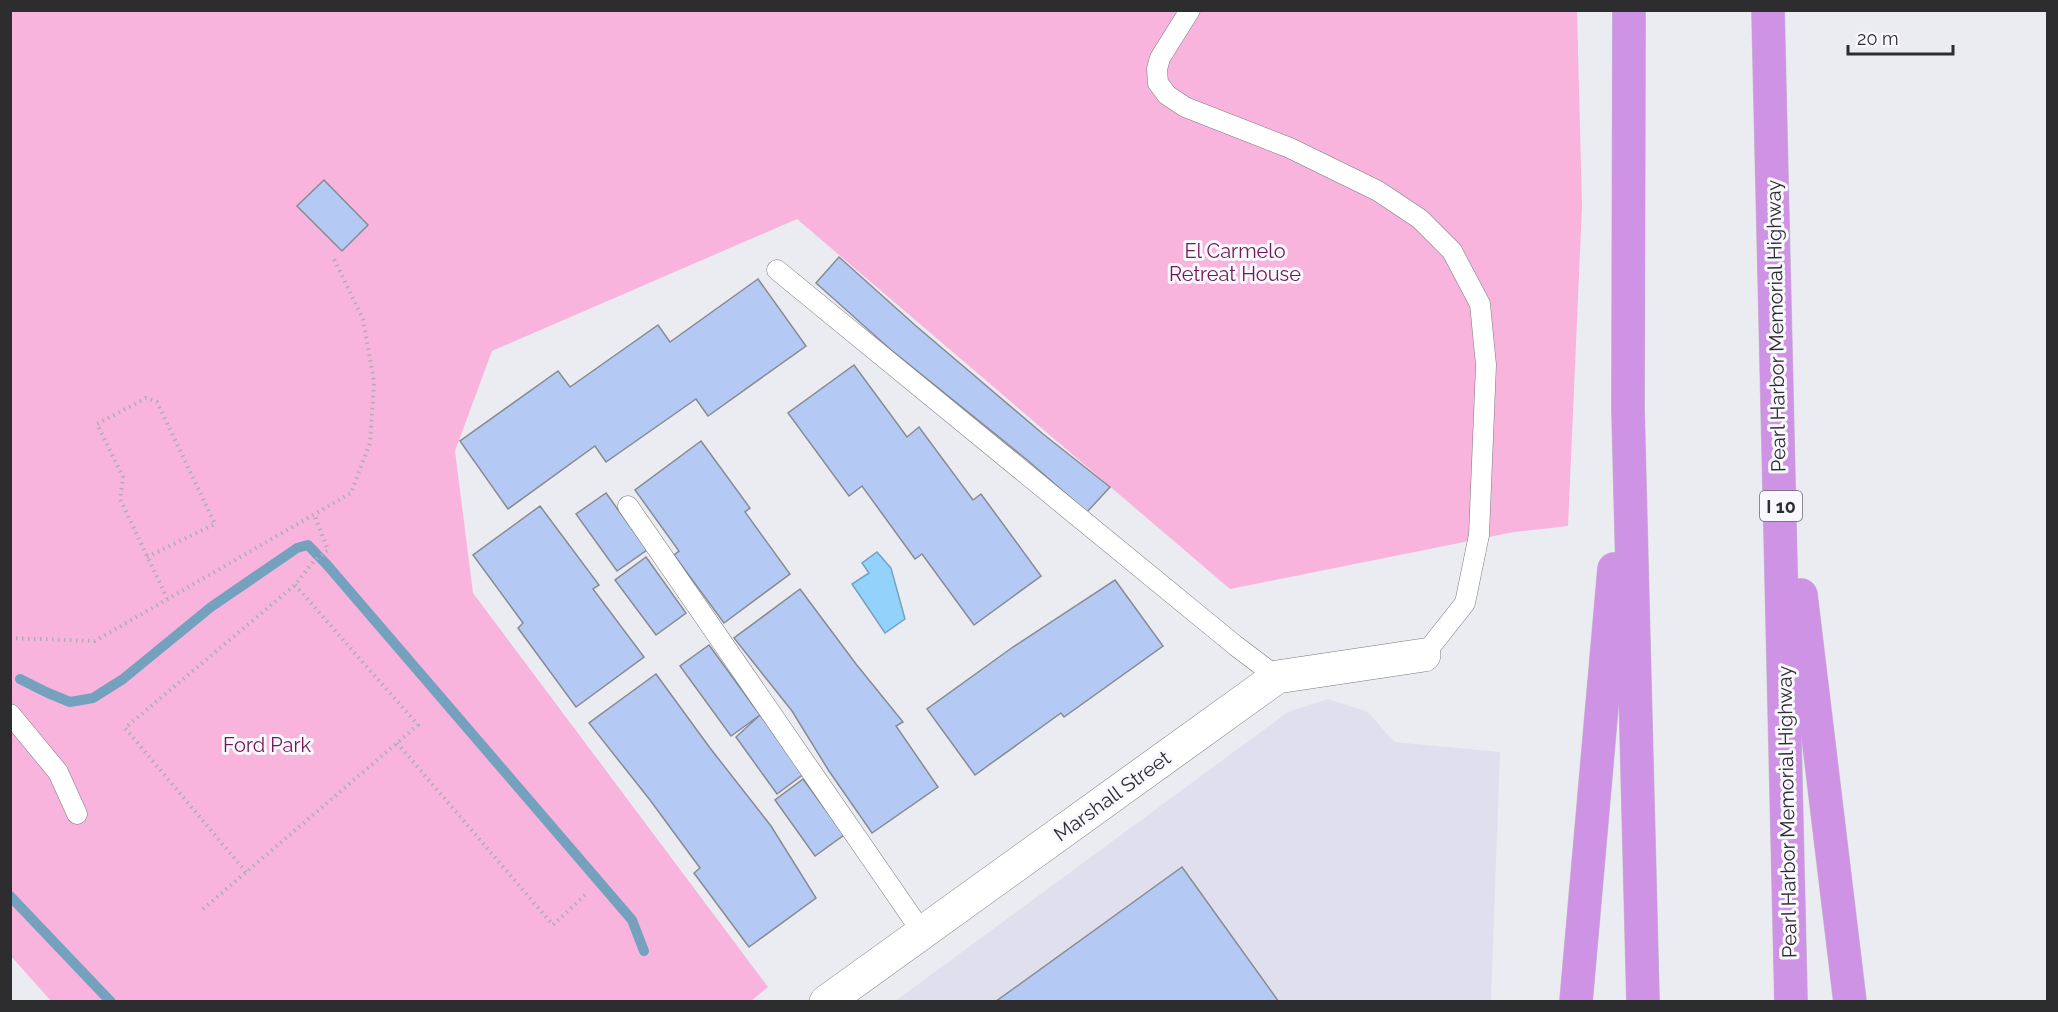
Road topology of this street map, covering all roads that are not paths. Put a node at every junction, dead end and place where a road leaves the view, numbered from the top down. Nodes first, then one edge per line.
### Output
1 (1190, 10) edge
2 (1629, 10) edge
3 (1768, 10) edge
4 (777, 270) dead end
5 (1779, 408) junction
6 (1628, 409) junction
7 (628, 506) dead end
8 (1424, 655) joint
9 (1277, 677) junction
10 (10, 714) edge
11 (77, 814) dead end
12 (922, 932) junction
13 (826, 1002) edge
14 (1576, 1002) edge
15 (1643, 1002) edge
16 (1791, 1002) edge
17 (1850, 1002) edge

1 - 8 lane
2 - 6 highway
3 - 5 highway, Pearl Harbor Memorial Highway / I 10
4 - 9 lane
5 - 16 highway, Pearl Harbor Memorial Highway / I 10
5 - 17 highway
6 - 14 highway
6 - 15 highway
7 - 12 lane
8 - 9 street, Marshall Street
9 - 12 street, Marshall Street
10 - 11 lane
12 - 13 street, Marshall Street

